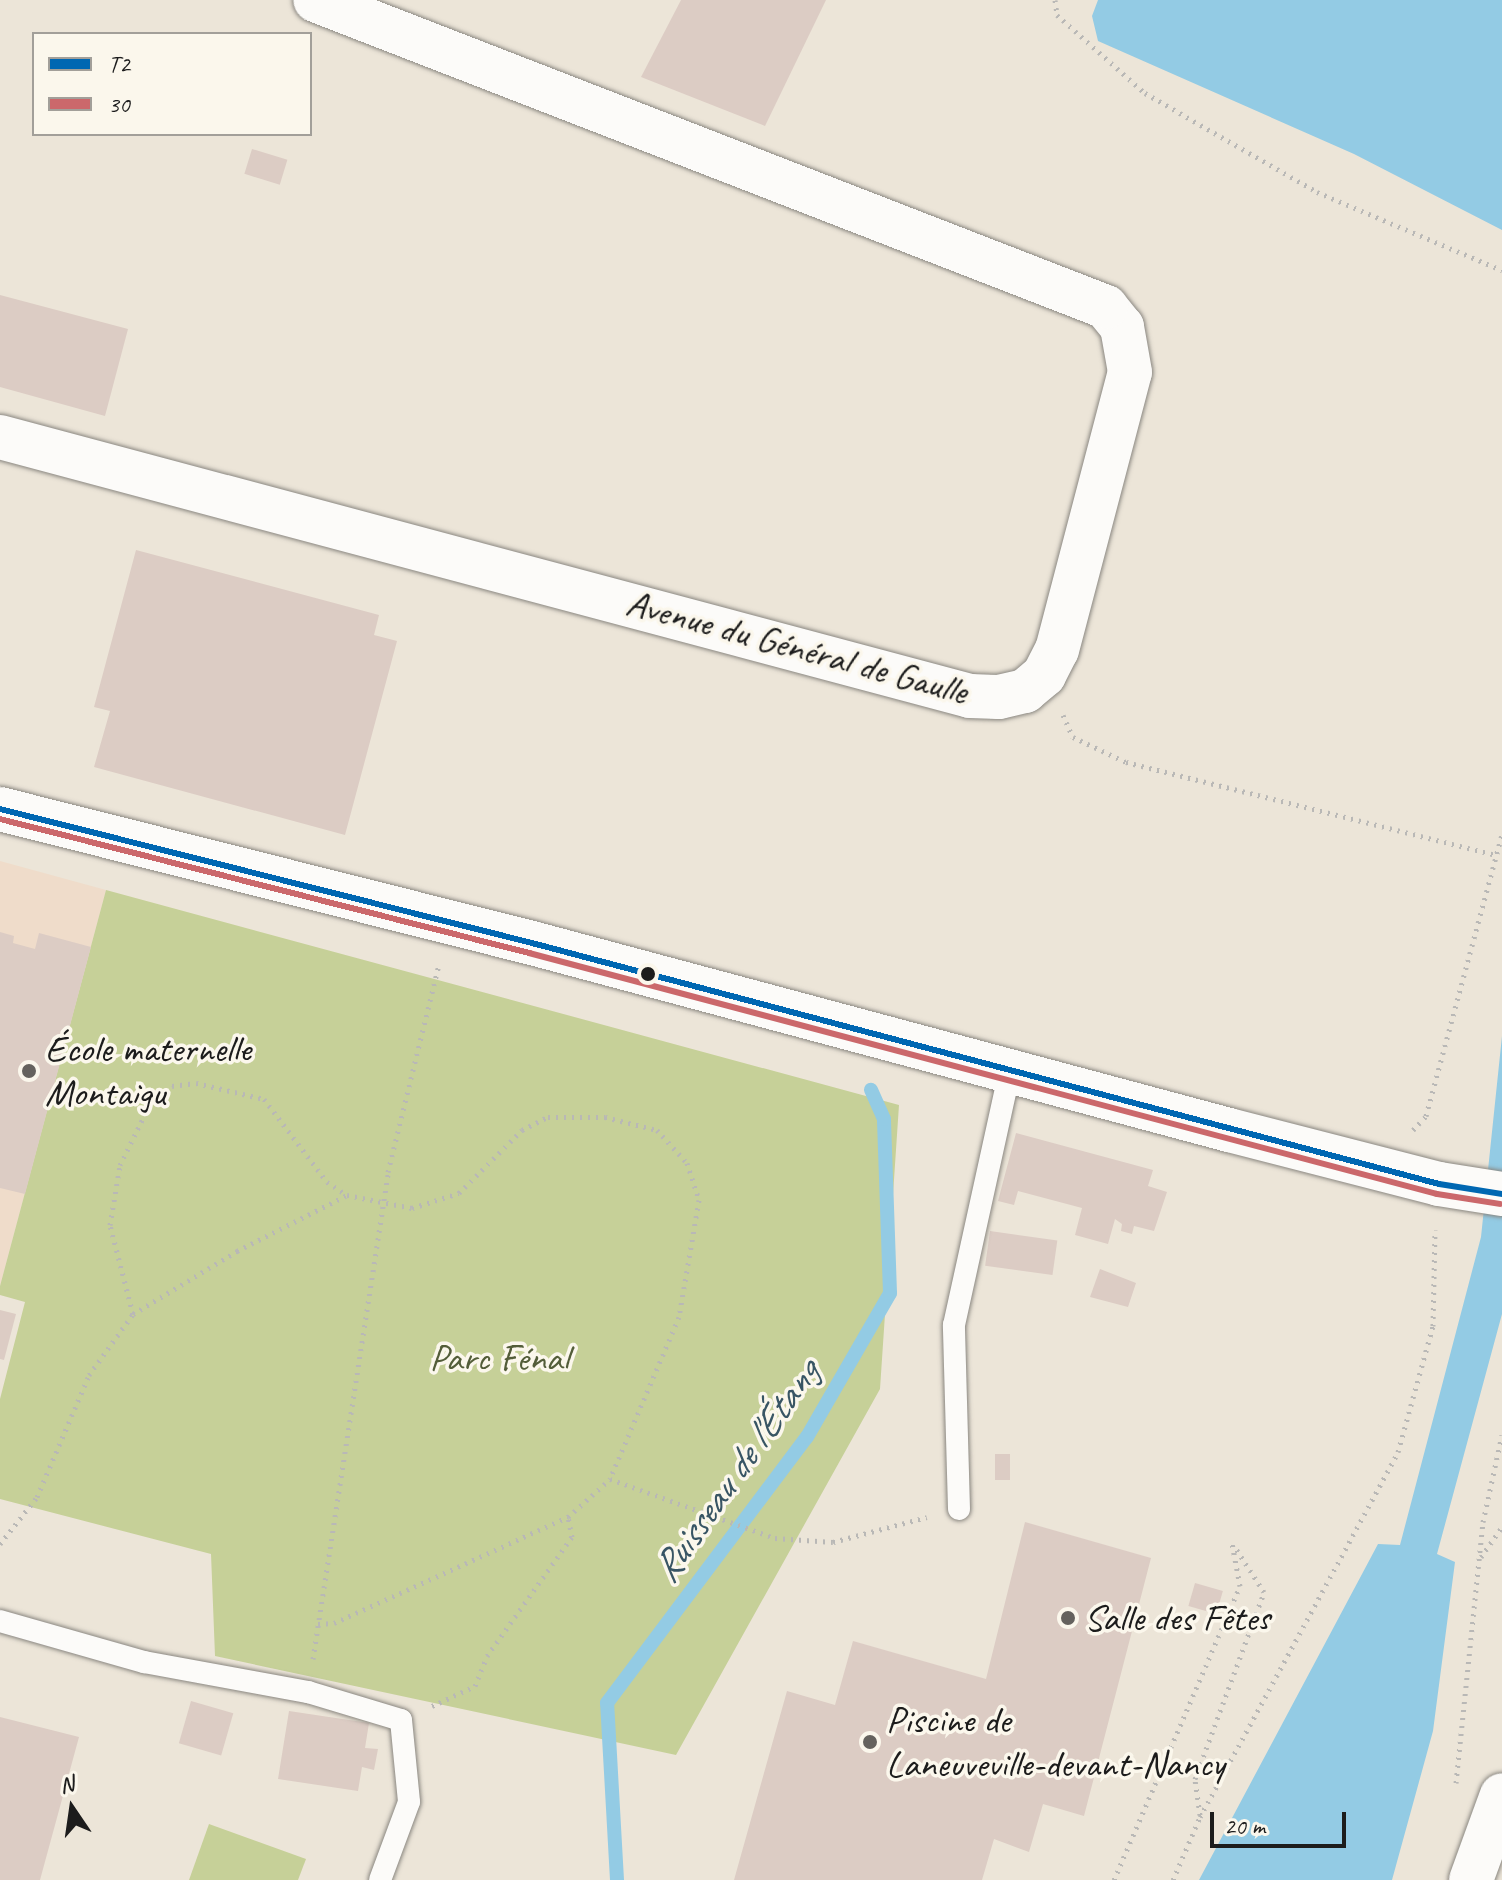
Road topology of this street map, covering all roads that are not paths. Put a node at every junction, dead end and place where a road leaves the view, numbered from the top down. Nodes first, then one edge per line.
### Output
1 (315, 0) edge
2 (0, 437) edge
3 (0, 809) edge
4 (1010, 1071) junction
5 (1502, 1194) edge
6 (959, 1509) road end
7 (0, 1621) edge
8 (1502, 1795) edge
9 (380, 1880) edge
10 (1471, 1880) edge

1 - 2 street, Avenue du Général de Gaulle
3 - 4 street
4 - 5 street
4 - 6 lane
7 - 9 lane
8 - 10 street

